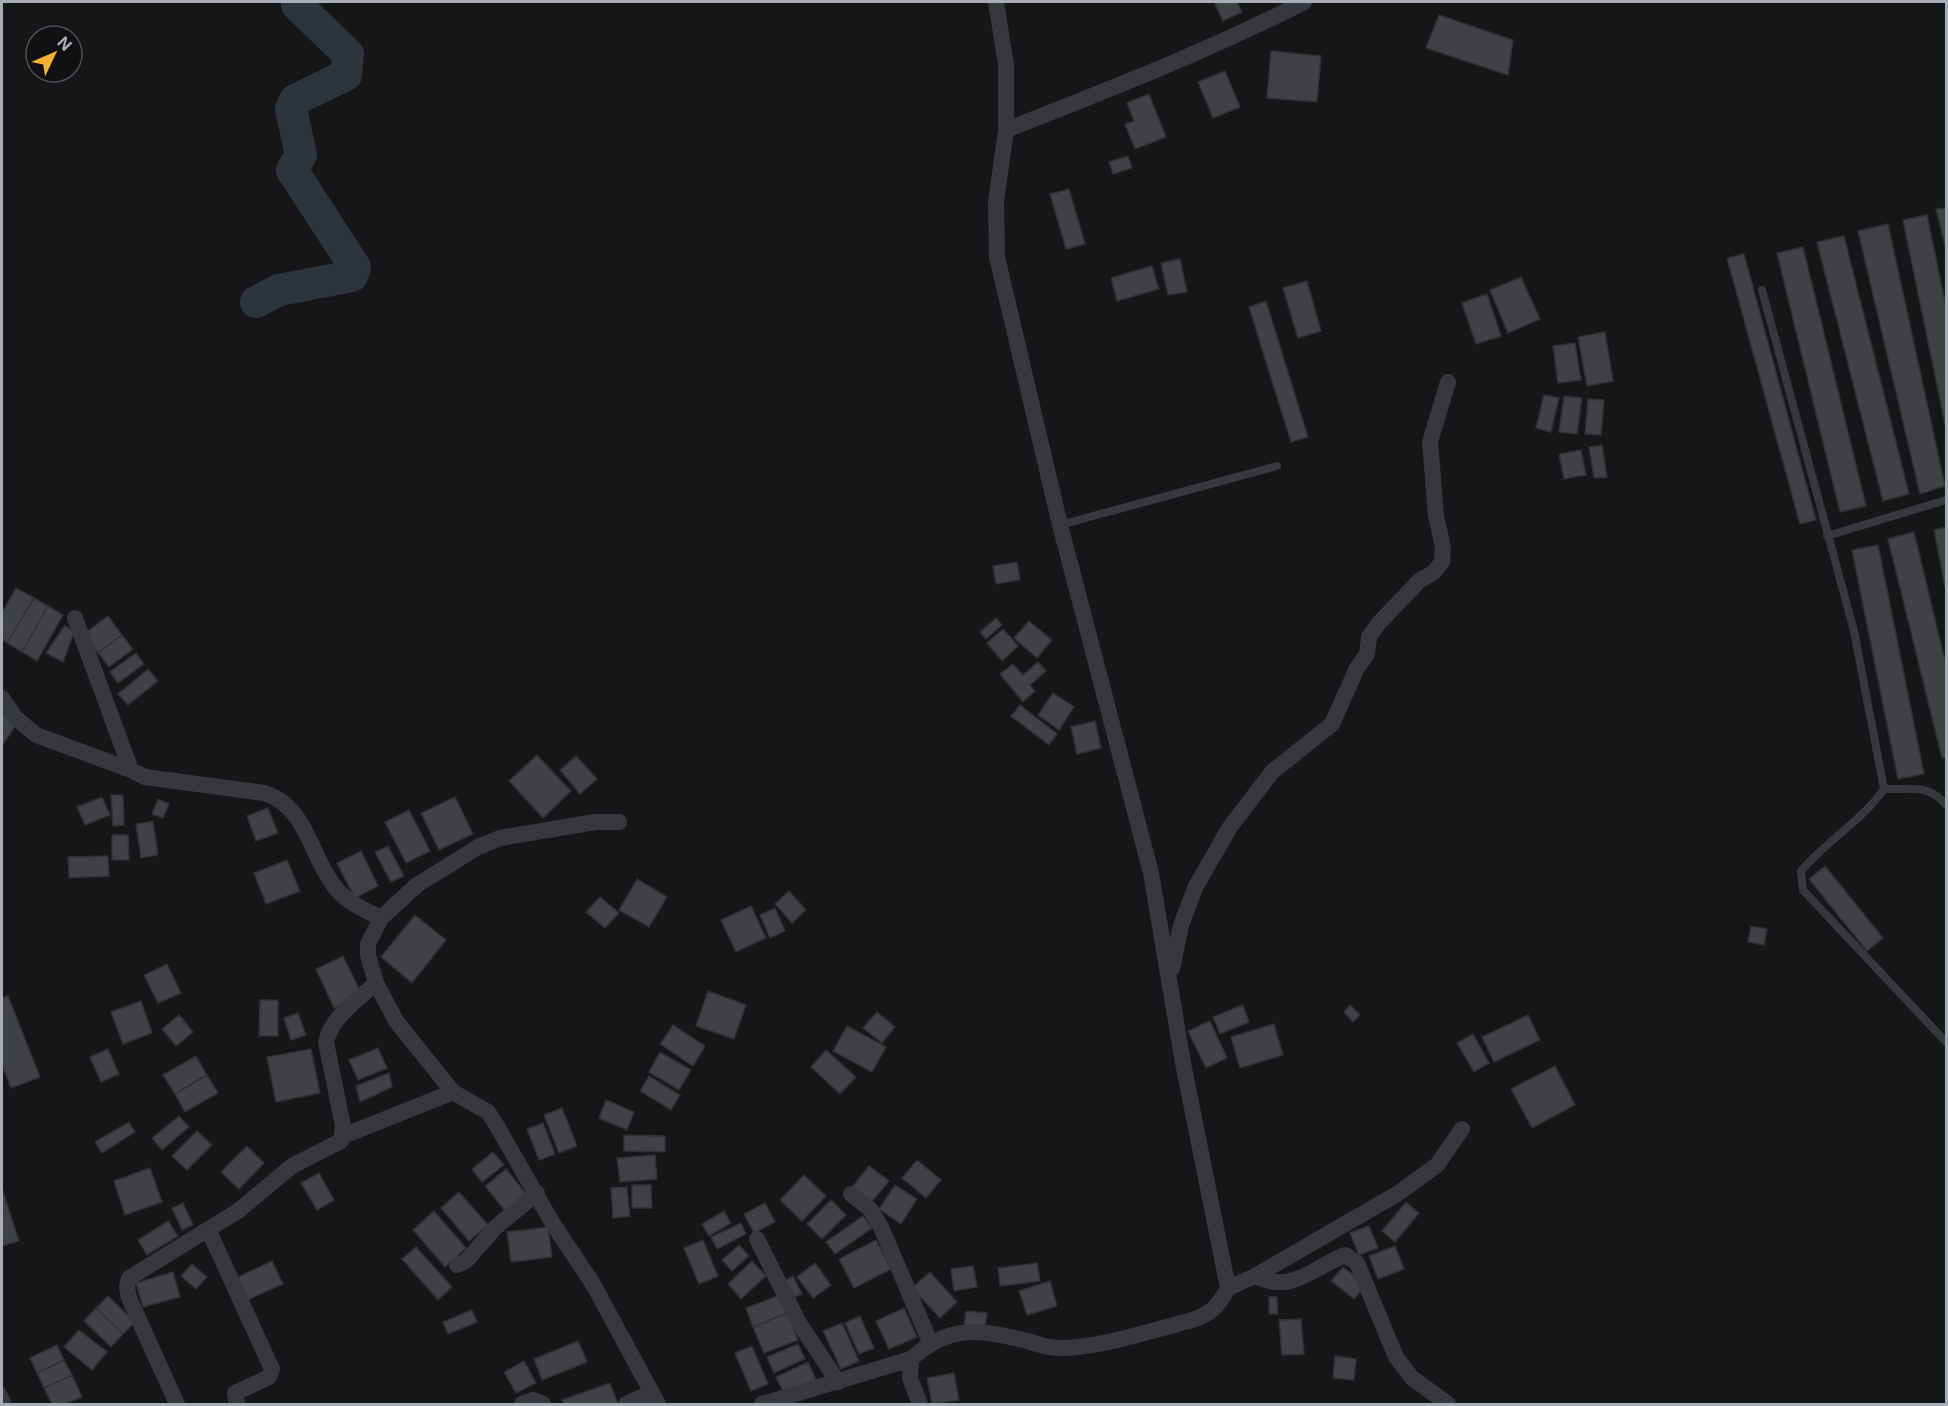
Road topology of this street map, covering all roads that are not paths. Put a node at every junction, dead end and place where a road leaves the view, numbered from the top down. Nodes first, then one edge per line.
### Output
1 (996, 2) edge
2 (1304, 2) edge
3 (1006, 130) junction
4 (1762, 290) dead end
5 (1448, 382) dead end
6 (1277, 466) dead end
7 (1947, 500) edge
8 (1060, 525) junction
9 (1827, 536) junction
10 (75, 618) dead end
11 (2, 698) edge
12 (131, 770) junction
13 (1884, 789) junction
14 (1947, 805) edge
15 (619, 822) dead end
16 (381, 918) junction
17 (1170, 980) junction
18 (376, 983) junction
19 (1947, 1042) edge
20 (453, 1092) junction
21 (1462, 1129) dead end
22 (343, 1136) junction
23 (537, 1193) junction
24 (851, 1194) dead end
25 (208, 1229) junction
26 (757, 1239) dead end
27 (457, 1265) dead end
28 (1255, 1276) junction
29 (1228, 1288) junction
30 (930, 1342) junction
31 (911, 1359) junction
32 (838, 1382) junction
33 (2, 1391) edge
34 (654, 1399) edge
35 (8, 1404) edge
36 (177, 1404) edge
37 (237, 1404) edge
38 (522, 1404) edge
39 (543, 1404) edge
40 (626, 1404) edge
41 (762, 1404) edge
42 (920, 1404) edge
43 (1448, 1404) edge

1 - 3 street
2 - 3 street
3 - 8 street
4 - 9 lane
5 - 17 street
6 - 8 lane
7 - 9 lane
8 - 17 street
9 - 13 lane
10 - 12 street
11 - 12 street
12 - 16 street
13 - 14 lane
13 - 19 lane
15 - 16 street
16 - 18 street
17 - 29 street
18 - 20 street
18 - 22 street
20 - 22 street
20 - 23 street
21 - 28 street
22 - 25 street
23 - 27 street
23 - 34 street
24 - 30 street
25 - 36 street
25 - 37 street
26 - 32 street
28 - 29 street
28 - 43 street
29 - 30 street
30 - 31 street
31 - 32 street
31 - 42 street
32 - 41 street
33 - 35 lane
34 - 40 street
38 - 39 street

